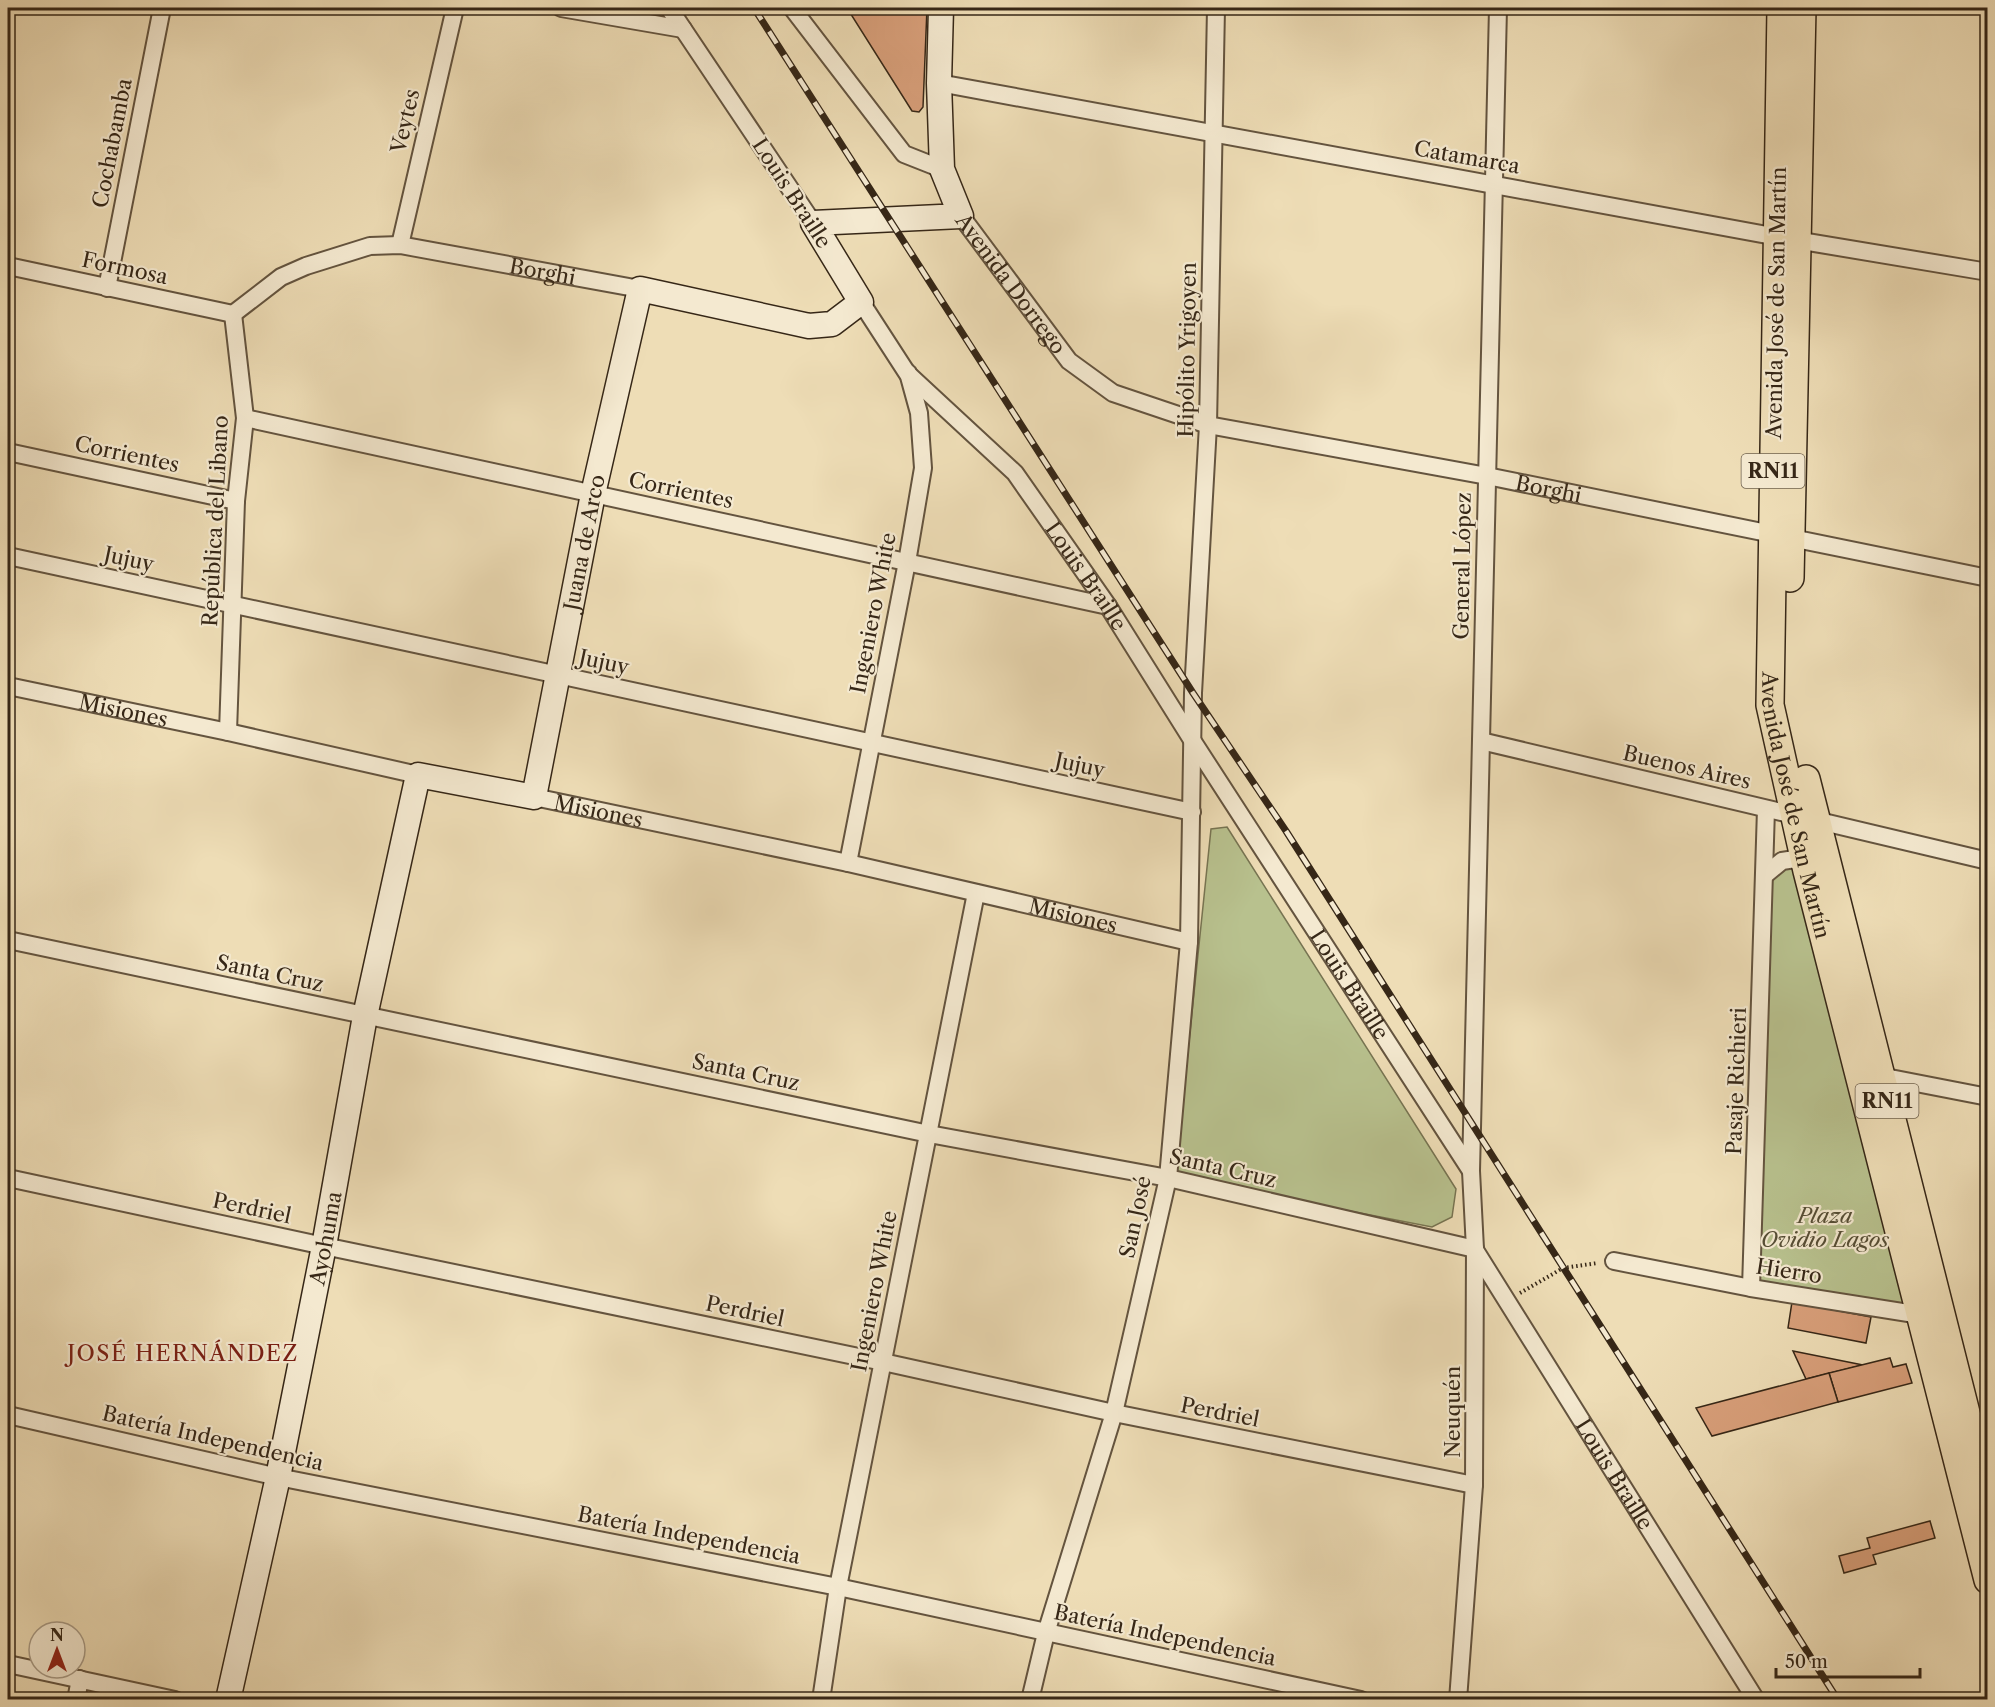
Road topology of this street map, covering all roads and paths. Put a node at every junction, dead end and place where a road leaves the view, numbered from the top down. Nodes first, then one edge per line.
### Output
1 (162, 8) edge
2 (454, 8) edge
3 (561, 8) edge
4 (669, 8) edge
5 (792, 8) edge
6 (942, 8) edge
7 (1216, 8) edge
8 (1498, 8) edge
9 (1781, 8) edge
10 (1802, 8) edge
11 (683, 29) junction
12 (939, 83) junction
13 (1214, 134) junction
14 (942, 169) junction
15 (1494, 185) junction
16 (962, 216) junction
17 (813, 223) junction
18 (1787, 238) junction
19 (400, 244) junction
20 (8, 266) edge
21 (1988, 272) edge
22 (107, 288) junction
23 (640, 289) junction
24 (861, 302) junction
25 (233, 314) junction
26 (907, 373) junction
27 (1113, 393) joint
28 (245, 418) junction
29 (1208, 424) junction
30 (8, 452) edge
31 (1487, 477) junction
32 (593, 494) junction
33 (236, 501) junction
34 (1782, 535) junction
35 (8, 556) edge
36 (907, 562) junction
37 (1988, 578) edge
38 (231, 604) junction
39 (1108, 606) junction
40 (557, 675) junction
41 (8, 686) edge
42 (1193, 693) joint
43 (228, 732) junction
44 (1192, 740) junction
45 (1481, 741) junction
46 (870, 742) junction
47 (418, 775) junction
48 (534, 797) junction
49 (1767, 808) junction
50 (1192, 812) junction
51 (1806, 818) junction
52 (1988, 861) edge
53 (848, 863) junction
54 (1807, 871) junction
55 (1765, 875) junction
56 (976, 893) junction
57 (8, 940) edge
58 (1189, 942) junction
59 (365, 1016) junction
60 (1870, 1078) junction
61 (1988, 1097) edge
62 (1472, 1125) joint
63 (929, 1134) junction
64 (1471, 1171) junction
65 (8, 1178) edge
66 (1168, 1178) junction
67 (324, 1246) junction
68 (1475, 1249) junction
69 (1614, 1261) joint
70 (1751, 1288) junction
71 (1507, 1300) junction
72 (1921, 1315) junction
73 (883, 1362) junction
74 (1114, 1413) junction
75 (8, 1415) edge
76 (1968, 1423) edge
77 (278, 1477) junction
78 (1474, 1485) junction
79 (1988, 1500) edge
80 (1988, 1580) edge
81 (838, 1587) junction
82 (1046, 1633) junction
83 (8, 1664) edge
84 (27, 1668) edge
85 (81, 1680) edge
86 (85, 1680) edge
87 (76, 1700) edge
88 (175, 1700) edge
89 (228, 1700) edge
90 (821, 1700) edge
91 (1030, 1700) edge
92 (1361, 1700) edge
93 (1458, 1700) edge
94 (1756, 1700) edge

1 - 22 street, Cochabamba
2 - 19 street, Veytes
3 - 11 street
4 - 11 street, Louis Braille
5 - 14 street
6 - 12 street, Avenida Dorrego
7 - 13 street, Hipólito Yrigoyen
8 - 15 street, General López
9 - 18 main road, Avenida José de San Martín / RN11
10 - 18 main road, Avenida José de San Martín / RN11
11 - 17 street, Louis Braille
12 - 13 street, Catamarca
12 - 14 street, Avenida Dorrego
13 - 15 street, Catamarca
13 - 29 street, Hipólito Yrigoyen
14 - 16 street, Avenida Dorrego
15 - 18 street, Catamarca
15 - 31 street, General López
16 - 17 street
16 - 27 street, Avenida Dorrego
17 - 24 street, Louis Braille
18 - 21 street, Catamarca
18 - 34 main road, Avenida José de San Martín / RN11
19 - 23 street, Borghi
19 - 25 street, Borghi
20 - 22 street, Formosa
22 - 25 street, Formosa
23 - 24 street, Borghi
23 - 32 street, Juana de Arco
24 - 26 street, Louis Braille
25 - 28 street, República del Libano
26 - 36 street, Ingeniero White
26 - 39 street, Louis Braille
27 - 29 street, Borghi
28 - 32 street, Corrientes
28 - 33 street, República del Libano
29 - 31 street, Borghi
29 - 42 street, Hipólito Yrigoyen
30 - 33 street, Corrientes
31 - 34 street, Borghi
31 - 45 street, General López
32 - 36 street, Corrientes
32 - 40 street, Juana de Arco
33 - 38 street, República del Libano
34 - 37 street, Borghi
34 - 51 main road, Avenida José de San Martín / RN11
35 - 38 street, Jujuy
36 - 39 street, Corrientes
36 - 46 street, Ingeniero White
38 - 40 street, Jujuy
38 - 43 street, República del Libano
39 - 44 street, Louis Braille
40 - 46 street, Jujuy
40 - 48 street, Juana de Arco
41 - 43 street, Misiones
42 - 44 street, San José
43 - 47 street, Misiones
44 - 50 street, San José
44 - 64 street, Louis Braille
45 - 49 street, Buenos Aires
45 - 62 street, General López
46 - 50 street, Jujuy
46 - 53 street, Ingeniero White
47 - 48 street, Misiones
47 - 59 street, Ayohuma
48 - 53 street, Misiones
49 - 51 street, Buenos Aires
49 - 55 street, Pasaje Richieri
50 - 58 street, San José
51 - 52 street, Buenos Aires
51 - 54 main road, Avenida José de San Martín / RN11
51 - 60 main road, Avenida José de San Martín / RN11
53 - 56 street, Misiones
54 - 55 street
54 - 60 main road, Avenida José de San Martín / RN11
55 - 70 street, Pasaje Richieri
56 - 58 street, Misiones
56 - 63 street, Ingeniero White
57 - 59 street, Santa Cruz
58 - 66 street, San José
59 - 63 street, Santa Cruz
59 - 67 street, Ayohuma
60 - 61 street
60 - 72 main road, Avenida José de San Martín / RN11
60 - 76 main road, Avenida José de San Martín / RN11
62 - 64 street, Neuquén
63 - 66 street, Santa Cruz
63 - 73 street, Ingeniero White
64 - 68 street, Neuquén
65 - 67 street, Perdriel
66 - 68 street, Santa Cruz
66 - 74 street, San José
67 - 73 street, Perdriel
67 - 77 street, Ayohuma
68 - 71 street, Louis Braille
68 - 78 street, Neuquén
69 - 70 street, Hierro
69 - 71 path
70 - 72 street, Hierro
71 - 94 street, Louis Braille
72 - 76 main road, Avenida José de San Martín / RN11
73 - 74 street, Perdriel
73 - 81 street, Ingeniero White
74 - 78 street, Perdriel
74 - 82 street, San José
75 - 77 street, Batería Independencia
76 - 79 main road, Avenida José de San Martín / RN11
76 - 80 main road, Avenida José de San Martín / RN11
77 - 81 street, Batería Independencia
77 - 89 street, Ayohuma
78 - 93 street, Neuquén
81 - 82 street, Batería Independencia
81 - 90 street, Ingeniero White
82 - 91 street, San José
82 - 92 street, Batería Independencia
83 - 84 street
85 - 87 street
86 - 88 street

